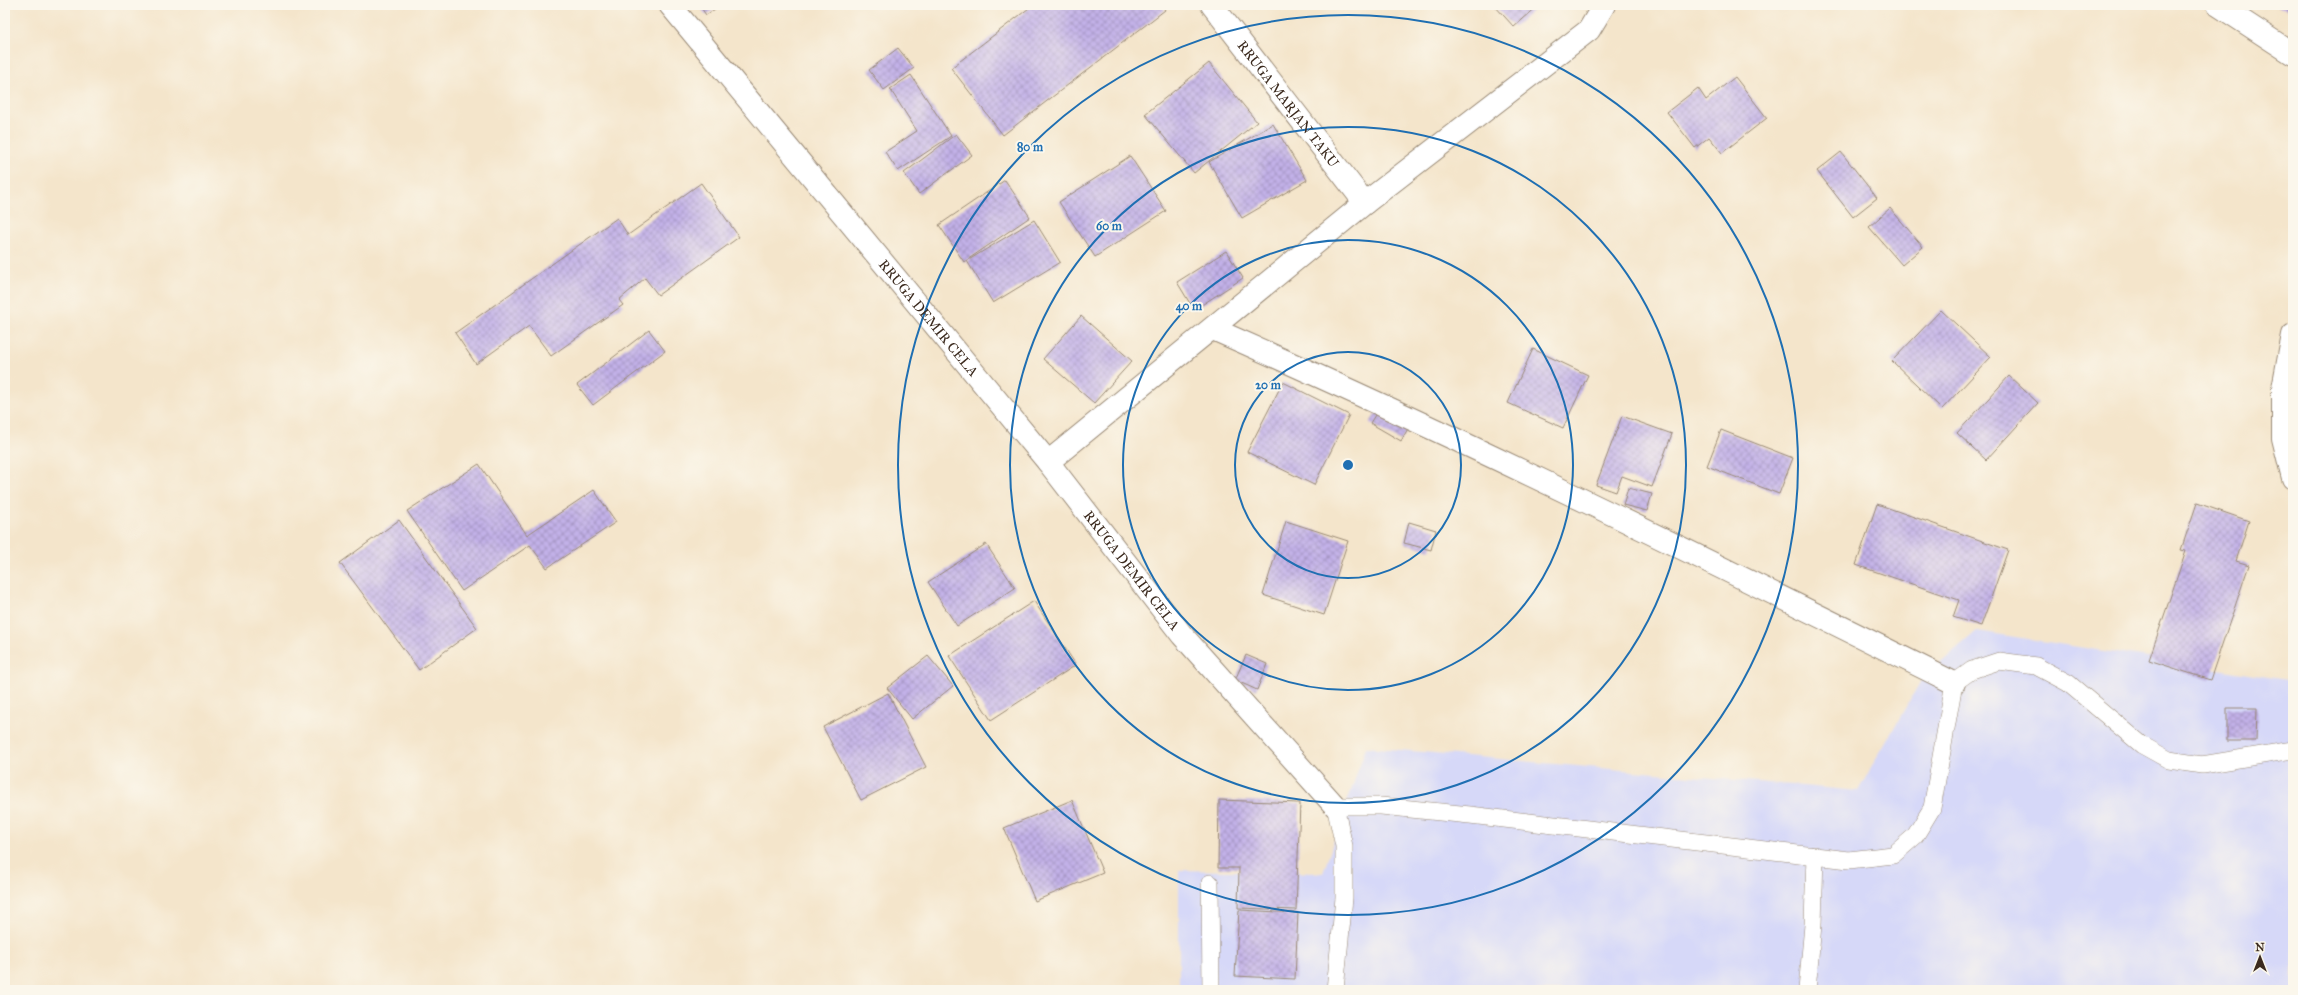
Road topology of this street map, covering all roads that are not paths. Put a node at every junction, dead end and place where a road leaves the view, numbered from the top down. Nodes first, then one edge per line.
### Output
1 (670, 5) edge
2 (1212, 5) edge
3 (1604, 5) edge
4 (2218, 5) edge
5 (2293, 54) edge
6 (1364, 203) junction
7 (1213, 329) junction
8 (2293, 335) edge
9 (1048, 462) junction
10 (2293, 478) edge
11 (1954, 683) junction
12 (2293, 750) edge
13 (1335, 806) junction
14 (1815, 855) junction
15 (1210, 883) dead end
16 (1211, 990) edge
17 (1335, 990) edge
18 (1807, 990) edge

1 - 9 street, RRUGA DEMIR CELA
2 - 6 street, RRUGA MARJAN TAKU
3 - 6 street
4 - 5 street
6 - 7 street
7 - 9 street
7 - 11 street
8 - 10 street
9 - 13 street, RRUGA DEMIR CELA
11 - 12 lane
11 - 14 lane
13 - 14 lane
13 - 17 lane
14 - 18 lane
15 - 16 lane

